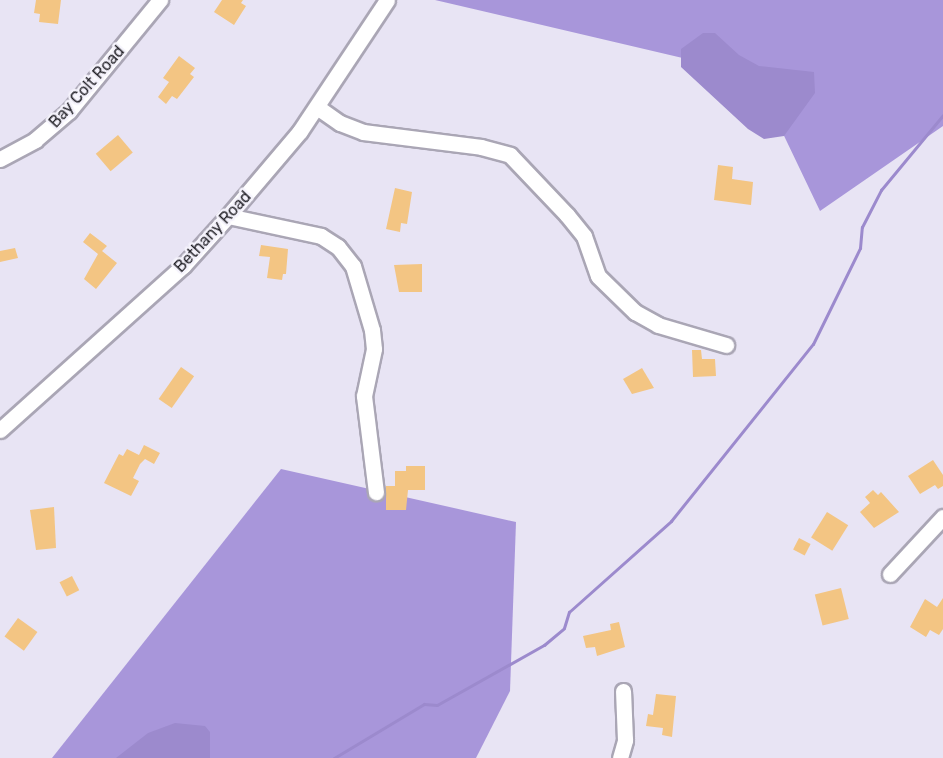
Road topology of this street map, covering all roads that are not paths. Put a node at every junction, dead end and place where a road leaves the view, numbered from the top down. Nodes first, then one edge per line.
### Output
1 (160, 0) edge
2 (387, 0) edge
3 (317, 107) junction
4 (0, 159) edge
5 (228, 216) junction
6 (726, 345) dead end
7 (0, 430) edge
8 (376, 492) dead end
9 (943, 517) edge
10 (890, 574) dead end
11 (623, 691) dead end
12 (620, 758) edge

1 - 4 street, Bay Colt Road
2 - 3 street, Bethany Road
3 - 5 street, Bethany Road
3 - 6 street
5 - 7 street, Bethany Road
5 - 8 street
9 - 10 street
11 - 12 street

